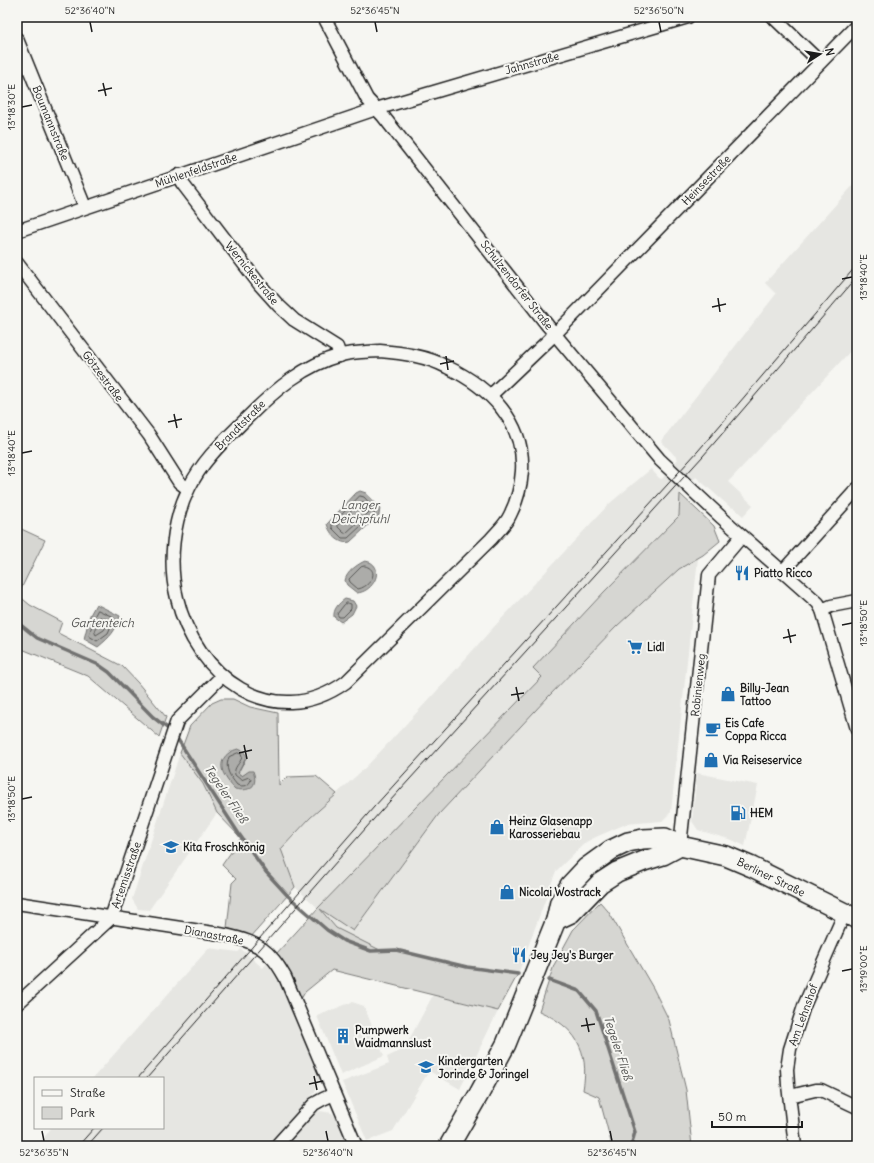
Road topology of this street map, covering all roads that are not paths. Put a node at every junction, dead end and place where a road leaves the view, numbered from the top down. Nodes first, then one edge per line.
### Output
1 (324, 17) edge
2 (688, 17) edge
3 (773, 17) edge
4 (857, 25) edge
5 (17, 39) edge
6 (820, 62) junction
7 (376, 109) junction
8 (179, 175) junction
9 (85, 207) junction
10 (17, 231) edge
11 (17, 263) edge
12 (555, 334) junction
13 (340, 356) junction
14 (491, 395) junction
15 (188, 489) junction
16 (857, 490) edge
17 (740, 534) junction
18 (783, 571) junction
19 (857, 601) edge
20 (822, 610) junction
21 (222, 676) junction
22 (857, 729) edge
23 (680, 846) junction
24 (17, 903) edge
25 (851, 916) edge
26 (112, 918) junction
27 (17, 1004) edge
28 (334, 1094) junction
29 (790, 1096) junction
30 (857, 1107) edge
31 (276, 1146) edge
32 (356, 1146) edge
33 (449, 1146) edge
34 (795, 1146) edge

1 - 7 street, Schulzendorfer Straße
2 - 7 street, Jahnstraße
3 - 6 street
4 - 6 street, Heinsestraße
5 - 9 street, Boumannstraße
6 - 12 street, Heinsestraße
7 - 8 street, Mühlenfeldstraße
7 - 12 street, Schulzendorfer Straße
8 - 9 street, Mühlenfeldstraße
8 - 13 street, Wernickestraße
9 - 10 street, Mühlenfeldstraße
11 - 15 street, Götzestraße
12 - 14 street
12 - 17 street, Schulzendorfer Straße
13 - 14 street, Brandtstraße
13 - 15 street, Brandtstraße
14 - 21 street, Brandtstraße
15 - 21 street, Brandtstraße
16 - 18 street
17 - 18 street, Schulzendorfer Straße
17 - 23 street, Robinienweg
18 - 20 street, Schulzendorfer Straße
19 - 20 street
20 - 22 street
21 - 26 street, Artemisstraße
23 - 25 main road, Berliner Straße
23 - 33 main road
24 - 26 street, Dianastraße
25 - 29 street, Am Lehnshof
26 - 27 street, Artemisstraße
26 - 28 street, Dianastraße
28 - 31 street
28 - 32 street, Dianastraße
29 - 30 street
29 - 34 street, Am Lehnshof

